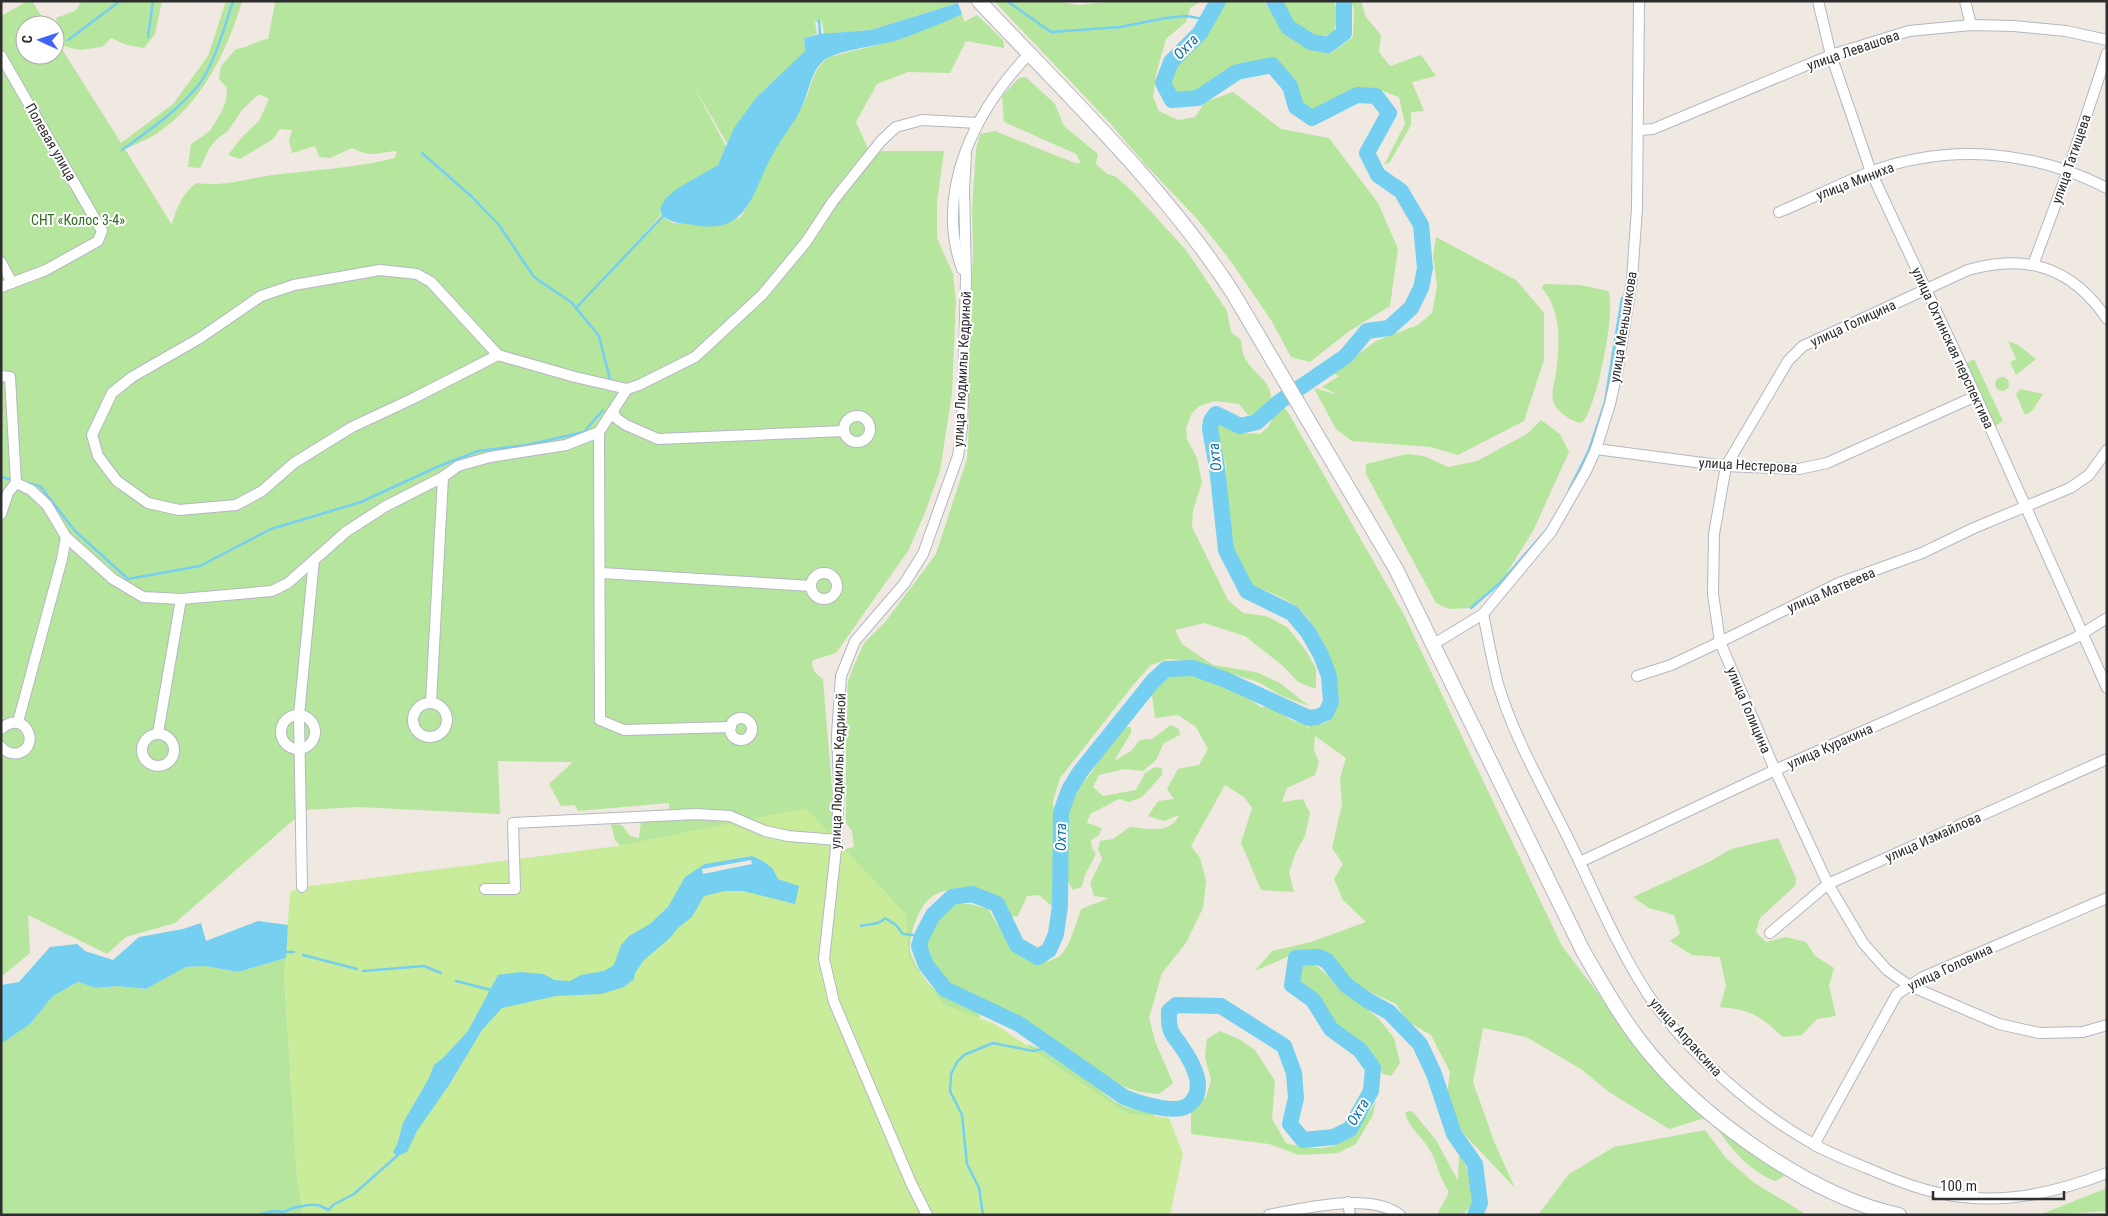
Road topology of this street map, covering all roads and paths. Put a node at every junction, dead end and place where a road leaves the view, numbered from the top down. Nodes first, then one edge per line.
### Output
1 (979, 1) edge
2 (1639, 1) edge
3 (1818, 1) edge
4 (1965, 1) edge
5 (1971, 25) junction
6 (2107, 40) edge
7 (2107, 53) edge
8 (1029, 54) junction
9 (1831, 55) junction
10 (1, 56) edge
11 (978, 123) junction
12 (1639, 130) junction
13 (2068, 171) junction
14 (1871, 172) junction
15 (2107, 188) edge
16 (1779, 212) dead end
17 (1, 262) edge
18 (2033, 265) junction
19 (6, 285) edge
20 (1926, 289) junction
21 (2107, 319) edge
22 (498, 355) junction
23 (1, 376) edge
24 (628, 389) junction
25 (1976, 396) junction
26 (614, 413) junction
27 (844, 431) dead end
28 (599, 432) junction
29 (1596, 449) junction
30 (2107, 450) edge
31 (1726, 466) junction
32 (443, 476) junction
33 (16, 480) junction
34 (2025, 506) junction
35 (1, 514) edge
36 (66, 537) junction
37 (314, 560) junction
38 (601, 573) junction
39 (811, 586) dead end
40 (182, 599) junction
41 (1483, 614) junction
42 (2107, 618) edge
43 (2083, 634) junction
44 (1720, 642) junction
45 (1434, 644) junction
46 (1637, 676) dead end
47 (2107, 688) edge
48 (431, 703) dead end
49 (300, 715) junction
50 (18, 722) junction
51 (730, 727) dead end
52 (1, 729) edge
53 (158, 733) dead end
54 (1, 747) edge
55 (300, 748) junction
56 (2107, 760) edge
57 (1775, 770) junction
58 (837, 840) junction
59 (1580, 862) junction
60 (1828, 884) junction
61 (302, 887) dead end
62 (485, 889) dead end
63 (2107, 898) edge
64 (1770, 933) dead end
65 (1908, 985) junction
66 (2107, 1025) edge
67 (1816, 1146) junction
68 (2107, 1173) edge
69 (1348, 1202) junction
70 (927, 1215) edge
71 (1269, 1215) edge
72 (1350, 1215) edge
73 (1400, 1215) edge
74 (1899, 1215) edge

1 - 8 street
2 - 12 street, улица Меньшикова
3 - 9 street, улица Охтинская перспектива
4 - 5 street
5 - 6 street, улица Левашова
5 - 9 street, улица Левашова
7 - 13 street, улица Татищева
8 - 11 street, улица Людмилы Кедриной
8 - 45 street
9 - 12 street, улица Левашова
9 - 14 street, улица Охтинская перспектива
10 - 19 street, Полевая улица
11 - 24 street
11 - 58 street, улица Людмилы Кедриной
12 - 29 street, улица Меньшикова
13 - 14 street, улица Миниха
13 - 15 street, улица Миниха
13 - 18 street, улица Татищева
14 - 16 street, улица Миниха
14 - 20 street, улица Охтинская перспектива
17 - 19 street
18 - 20 street, улица Голицина
18 - 21 street, улица Голицина
20 - 25 street, улица Охтинская перспектива
20 - 31 street, улица Голицина
22 - 22 street
22 - 24 street
23 - 33 street
24 - 26 street
25 - 31 street, улица Нестерова
25 - 34 street, улица Охтинская перспектива
26 - 27 street
26 - 28 street
28 - 32 street
28 - 38 street
29 - 31 street, улица Нестерова
29 - 41 street, улица Меньшикова
30 - 34 street, улица Матвеева
31 - 44 street, улица Голицина
32 - 37 street
32 - 48 street
33 - 35 street
33 - 36 street
34 - 43 street, улица Охтинская перспектива
34 - 44 street, улица Матвеева
36 - 40 street
36 - 50 street
37 - 40 street
37 - 49 street
38 - 39 street
38 - 51 street
40 - 53 street
41 - 45 street, улица Меньшикова
41 - 59 street, улица Апраксина
42 - 43 street
43 - 47 street, улица Охтинская перспектива
43 - 57 street, улица Куракина
44 - 46 street, улица Матвеева
44 - 57 street, улица Голицина
45 - 74 street
49 - 55 street
49 - 55 street
49 - 55 street
50 - 52 street
50 - 54 street
55 - 61 street
56 - 60 street, улица Измайлова
57 - 59 street, улица Куракина
57 - 60 street, улица Голицина
58 - 62 street
58 - 70 street, улица Людмилы Кедриной
59 - 67 street, улица Апраксина
60 - 64 street, улица Измайлова
60 - 65 street, улица Голицина
63 - 65 street, улица Головина
65 - 66 street, улица Голицина
65 - 67 street, улица Головина
67 - 68 street, улица Апраксина
69 - 71 street
69 - 72 street
69 - 73 street

